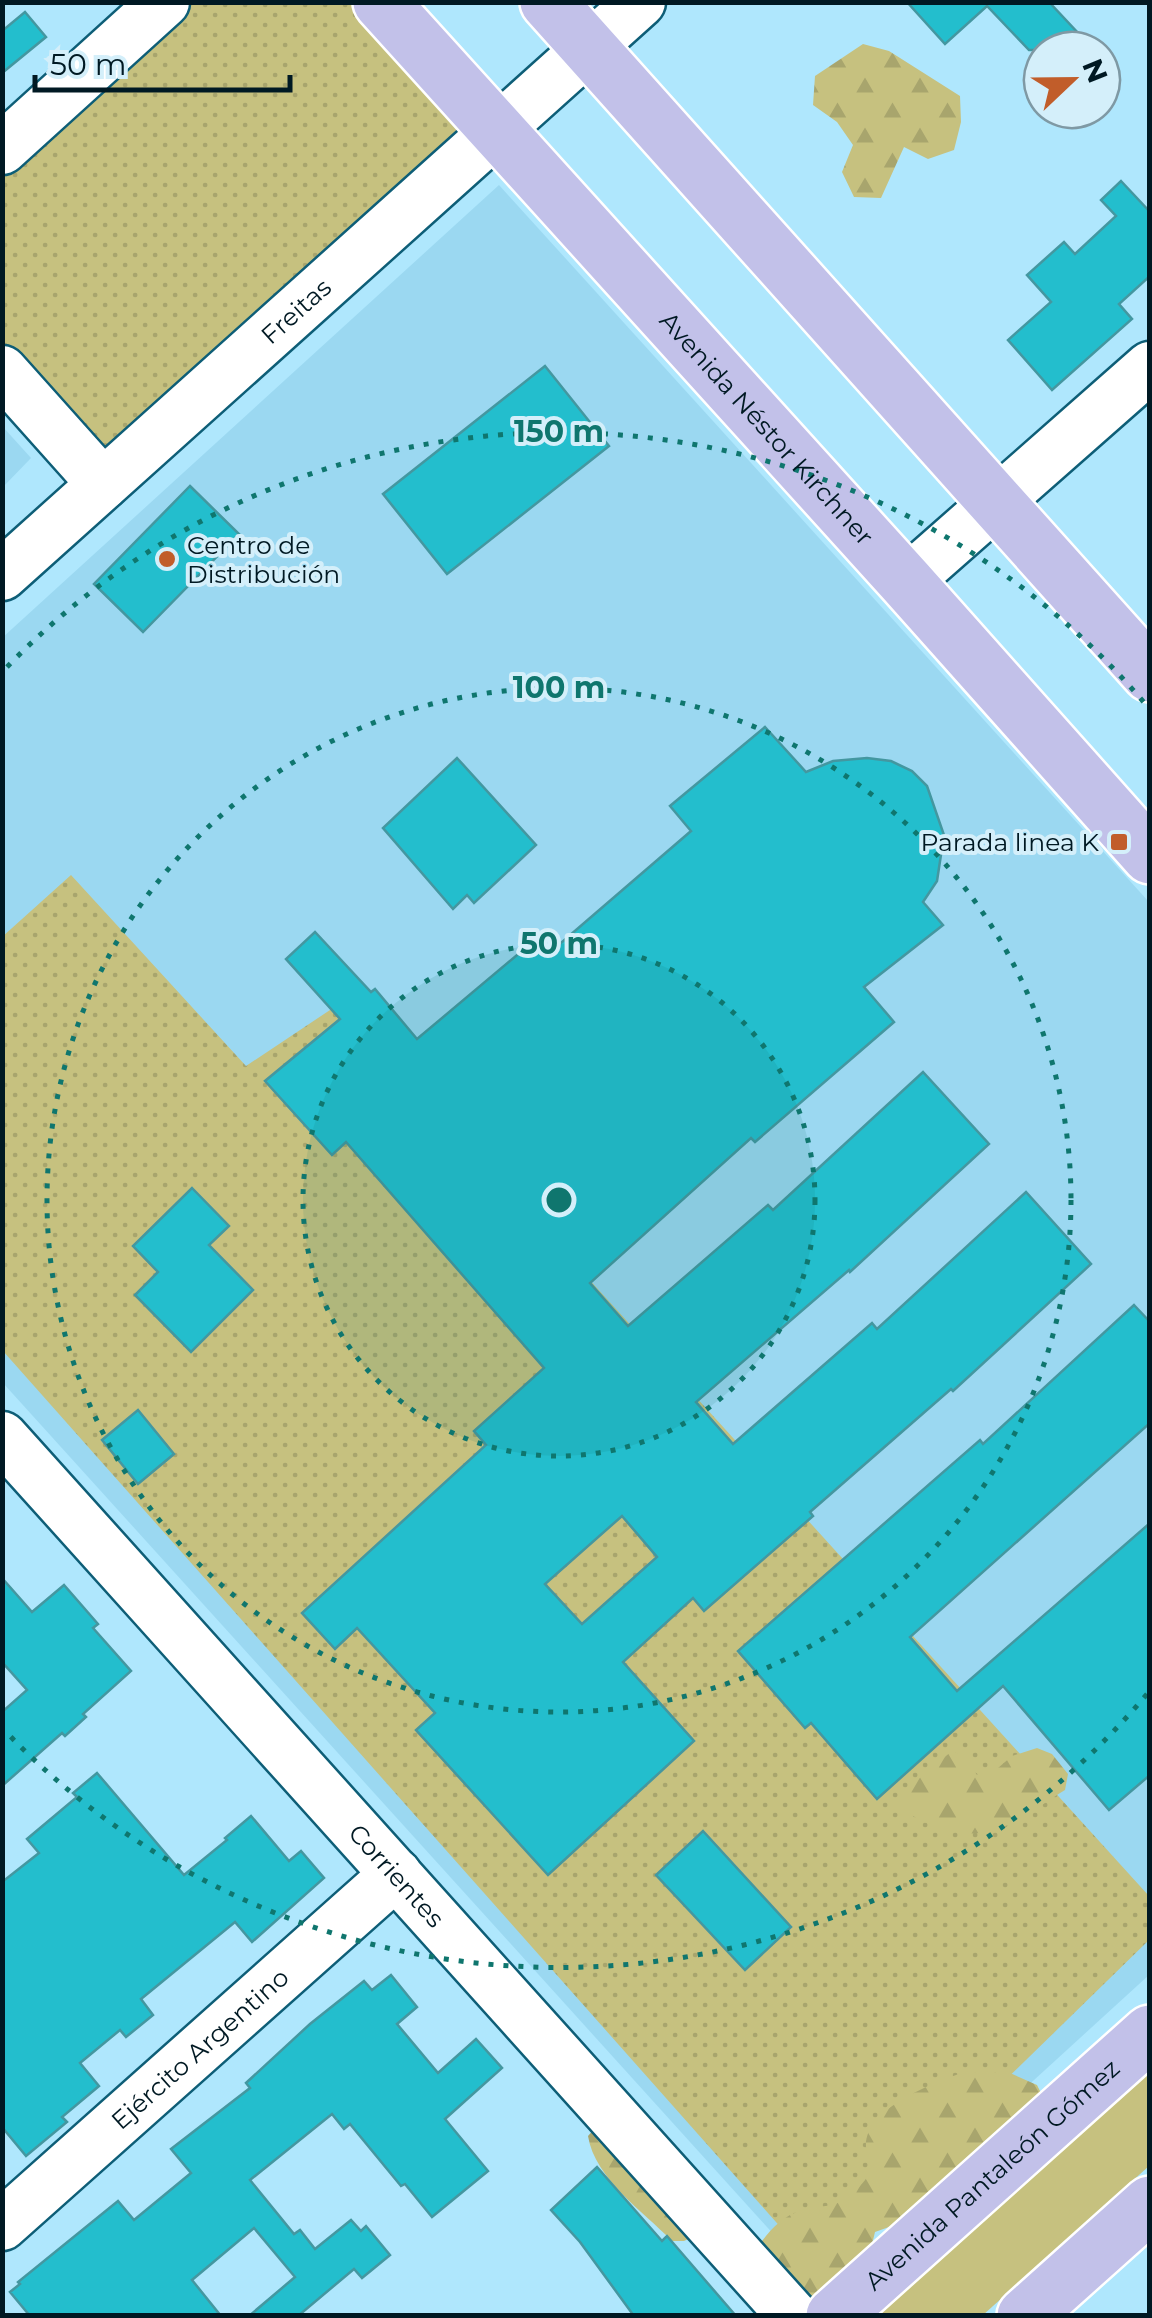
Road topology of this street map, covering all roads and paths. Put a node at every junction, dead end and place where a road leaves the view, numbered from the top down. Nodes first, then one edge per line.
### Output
1 (164, 2) edge
2 (381, 2) edge
3 (548, 2) edge
4 (640, 2) edge
5 (589, 49) junction
6 (496, 132) junction
7 (2, 149) edge
8 (1150, 366) edge
9 (2, 371) edge
10 (103, 484) junction
11 (994, 503) junction
12 (2, 575) edge
13 (906, 582) junction
14 (1150, 674) edge
15 (1150, 856) edge
16 (2, 1437) edge
17 (396, 1874) junction
18 (1150, 2033) edge
19 (1150, 2204) edge
20 (2, 2225) edge
21 (792, 2316) edge
22 (834, 2316) edge
23 (1025, 2316) edge

1 - 7 street
2 - 6 main road, Avenida Néstor Kirchner
3 - 5 main road
4 - 5 street, Freitas
5 - 6 street, Freitas
5 - 11 main road
6 - 10 street, Freitas
6 - 13 main road, Avenida Néstor Kirchner
8 - 11 street
9 - 10 street
10 - 12 street, Freitas
11 - 13 street
11 - 14 main road
13 - 15 main road, Avenida Néstor Kirchner
16 - 17 street, Corrientes
17 - 20 street, Ejército Argentino
17 - 21 street, Corrientes
18 - 22 main road, Avenida Pantaleón Gómez
19 - 23 main road

